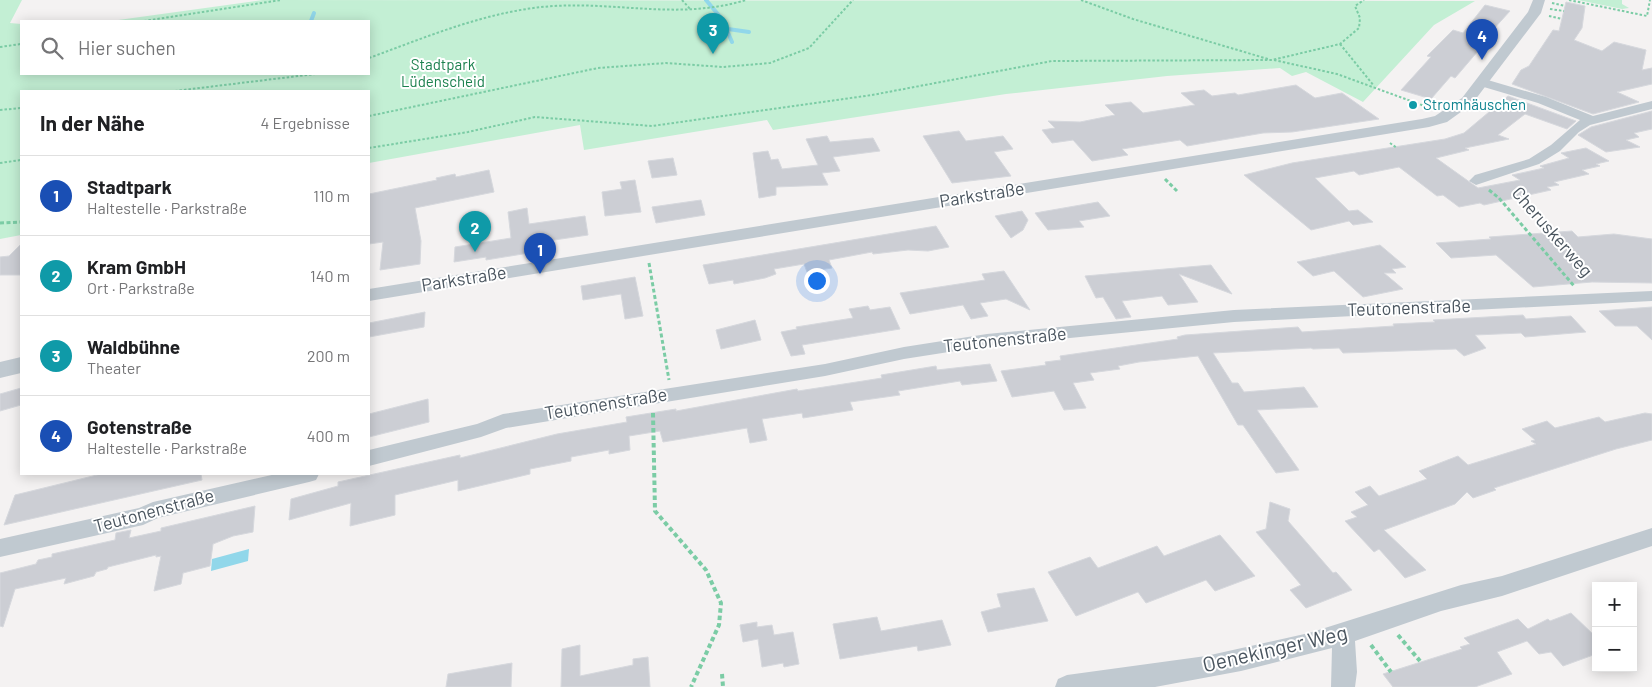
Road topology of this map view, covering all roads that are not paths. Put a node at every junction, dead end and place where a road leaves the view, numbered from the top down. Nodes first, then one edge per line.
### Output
1 (1539, 0) edge
2 (1481, 82) junction
3 (1652, 105) edge
4 (1592, 120) junction
5 (1476, 181) road end
6 (370, 295) edge
7 (1652, 296) edge
8 (20, 365) edge
9 (0, 370) edge
10 (370, 458) edge
11 (305, 475) edge
12 (1652, 537) edge
13 (0, 548) edge
14 (1353, 631) junction
15 (1067, 687) edge
16 (1343, 687) edge

1 - 2 street, Parkstraße
2 - 4 street
2 - 6 street, Parkstraße
3 - 4 street, Cheruskerweg
4 - 5 street, Cheruskerweg
7 - 10 street, Teutonenstraße
8 - 9 street
11 - 13 street, Teutonenstraße
12 - 14 street, Oenekinger Weg
14 - 15 street, Oenekinger Weg
14 - 16 street

